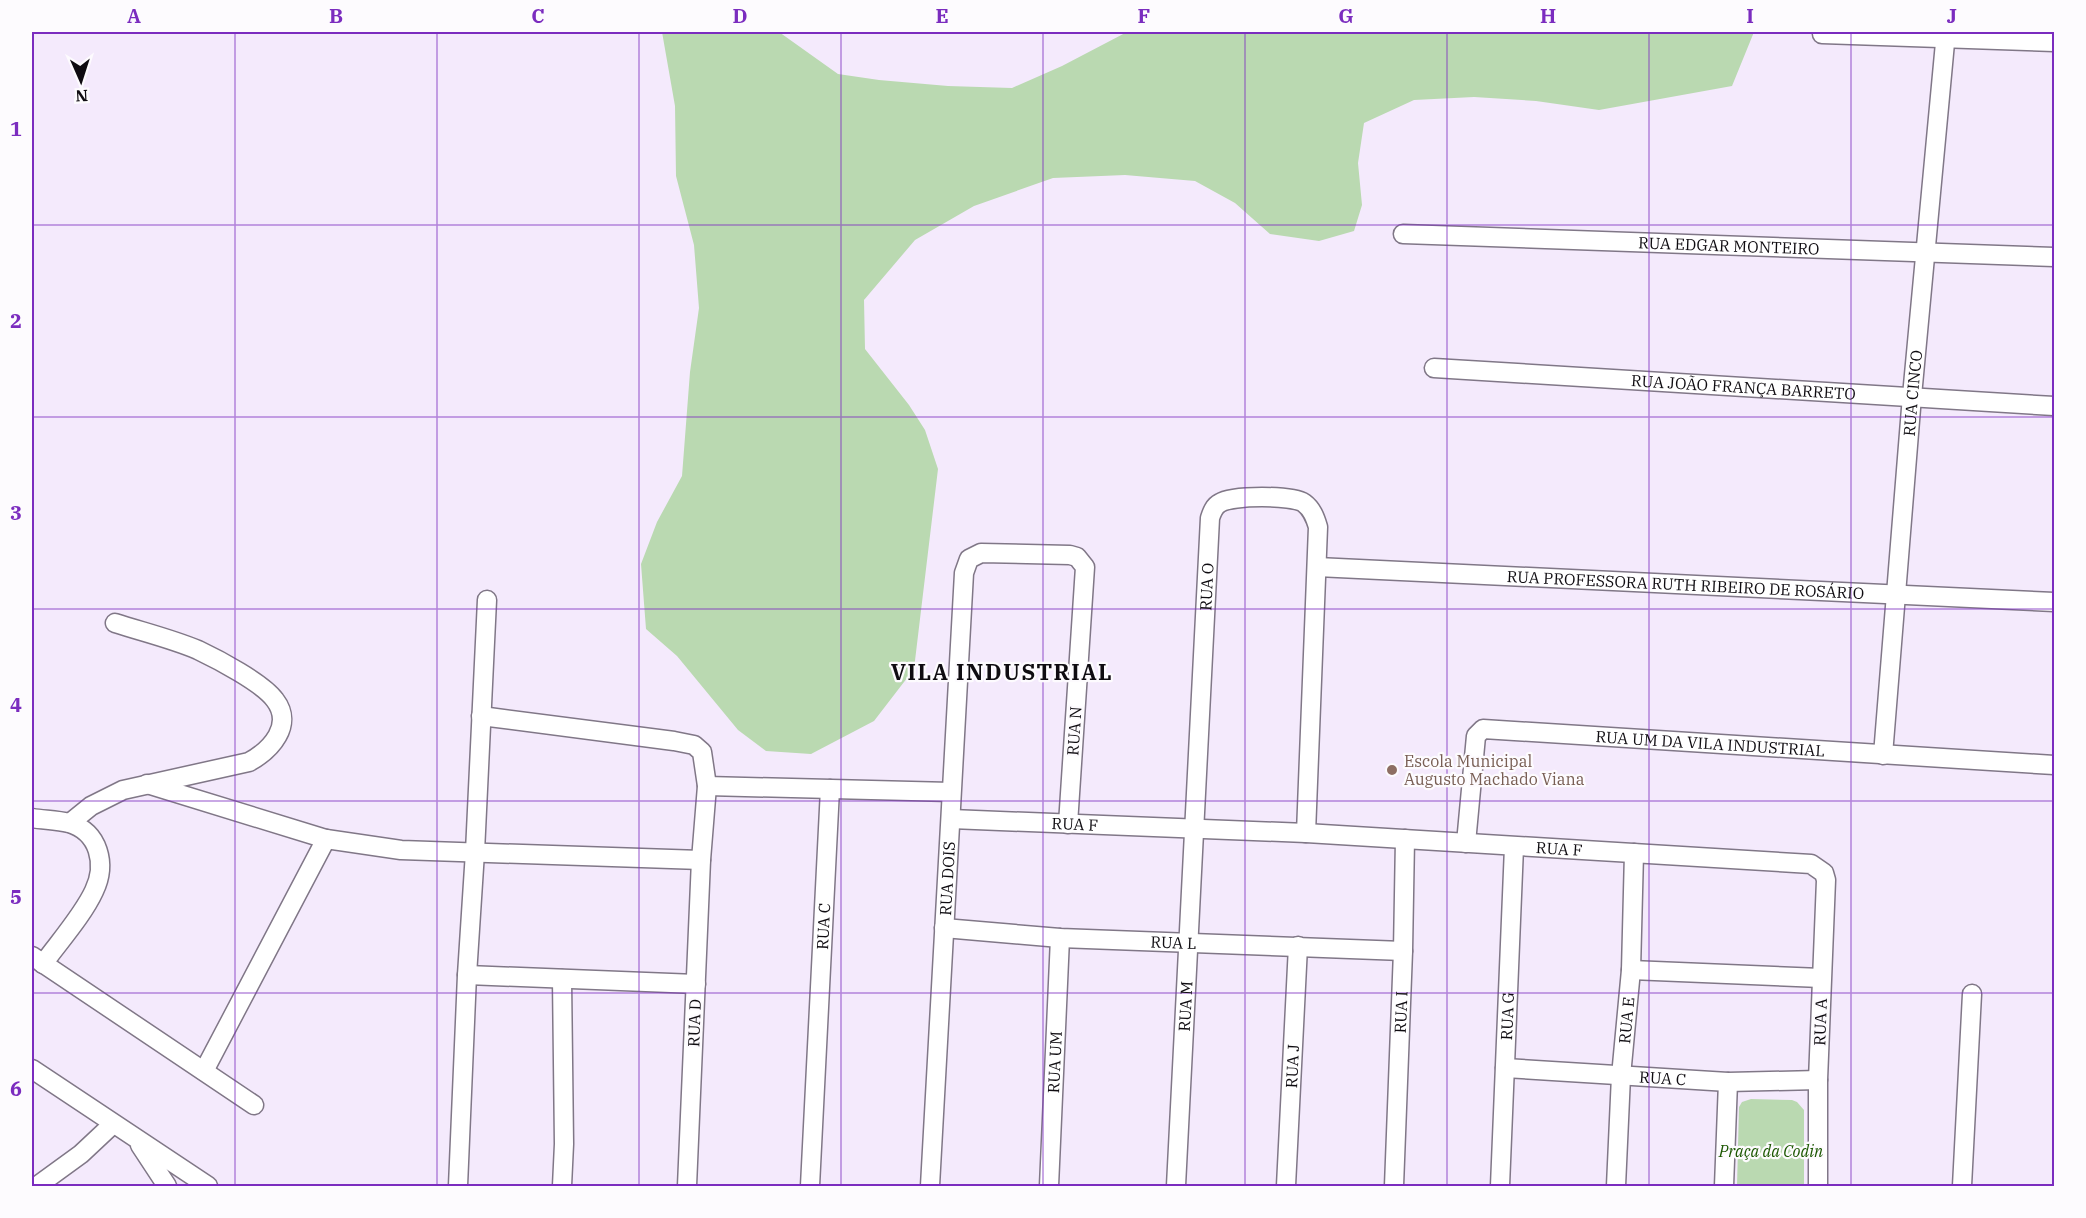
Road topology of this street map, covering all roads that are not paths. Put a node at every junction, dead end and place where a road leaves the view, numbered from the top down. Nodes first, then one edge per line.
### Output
1 (1821, 34) dead end
2 (1945, 34) edge
3 (2055, 42) edge
4 (1403, 234) dead end
5 (1926, 252) junction
6 (2055, 257) edge
7 (1434, 368) dead end
8 (1912, 396) junction
9 (2055, 406) edge
10 (1317, 567) junction
11 (964, 573) joint
12 (1895, 595) junction
13 (488, 600) dead end
14 (2055, 602) edge
15 (115, 623) dead end
16 (481, 716) junction
17 (1883, 755) junction
18 (2055, 765) edge
19 (147, 784) junction
20 (707, 786) junction
21 (830, 789) junction
22 (951, 792) junction
23 (32, 818) edge
24 (951, 819) junction
25 (70, 823) junction
26 (1068, 824) junction
27 (1194, 827) junction
28 (1306, 833) junction
29 (1405, 838) junction
30 (326, 839) junction
31 (1466, 843) junction
32 (1514, 848) junction
33 (476, 852) junction
34 (1634, 853) junction
35 (701, 860) junction
36 (1811, 864) joint
37 (944, 928) junction
38 (1060, 938) junction
39 (1189, 941) junction
40 (1298, 946) junction
41 (1403, 951) junction
42 (37, 960) edge
43 (1630, 970) junction
44 (467, 975) junction
45 (1821, 978) junction
46 (562, 979) junction
47 (696, 984) junction
48 (1972, 994) dead end
49 (1505, 1068) junction
50 (32, 1069) edge
51 (204, 1071) junction
52 (1621, 1076) junction
53 (1818, 1080) junction
54 (1728, 1082) junction
55 (254, 1105) dead end
56 (113, 1124) junction
57 (136, 1138) junction
58 (37, 1186) edge
59 (167, 1186) edge
60 (208, 1186) edge
61 (458, 1186) edge
62 (562, 1186) edge
63 (687, 1186) edge
64 (810, 1186) edge
65 (930, 1186) edge
66 (1049, 1186) edge
67 (1176, 1186) edge
68 (1286, 1186) edge
69 (1394, 1186) edge
70 (1500, 1186) edge
71 (1616, 1186) edge
72 (1724, 1186) edge
73 (1818, 1186) edge
74 (1962, 1186) edge

1 - 2 street
2 - 3 street
2 - 5 street, RUA CINCO
4 - 5 street, RUA EDGAR MONTEIRO
5 - 6 street, RUA EDGAR MONTEIRO
5 - 8 street, RUA CINCO
7 - 8 street, RUA JOÃO FRANÇA BARRETO
8 - 9 street, RUA JOÃO FRANÇA BARRETO
8 - 12 street, RUA CINCO
10 - 12 street, RUA PROFESSORA RUTH RIBEIRO DE ROSÁRIO
10 - 27 street, RUA O
10 - 28 street
11 - 22 street, RUA DOIS
11 - 26 street, RUA N
12 - 14 street, RUA PROFESSORA RUTH RIBEIRO DE ROSÁRIO
12 - 17 street, RUA CINCO
13 - 16 street
15 - 19 street
16 - 20 street, RUA D
16 - 33 street
17 - 18 street, RUA UM DA VILA INDUSTRIAL
17 - 31 street, RUA UM DA VILA INDUSTRIAL
19 - 25 street
19 - 30 street
20 - 21 street
20 - 35 street, RUA D
21 - 22 street
21 - 64 street, RUA C
22 - 24 street, RUA DOIS
23 - 25 street
24 - 26 street, RUA F
24 - 37 street, RUA DOIS
25 - 42 street
26 - 27 street, RUA F
27 - 28 street, RUA F
27 - 39 street, RUA M
28 - 29 street, RUA F
29 - 31 street, RUA F
29 - 41 street, RUA I
30 - 33 street
30 - 51 street
31 - 32 street, RUA F
32 - 34 street, RUA F
32 - 49 street, RUA G
33 - 35 street
33 - 44 street
34 - 36 street, RUA F
34 - 43 street, RUA E
35 - 47 street, RUA D
36 - 45 street, RUA A
37 - 38 street, RUA L
37 - 65 street, RUA DOIS
38 - 39 street, RUA L
38 - 66 street, RUA UM
39 - 40 street, RUA L
39 - 67 street, RUA M
40 - 41 street, RUA L
40 - 68 street, RUA J
41 - 69 street, RUA I
42 - 51 street
43 - 45 street
43 - 52 street, RUA E
44 - 46 street
44 - 61 street
45 - 53 street, RUA A
46 - 47 street
46 - 62 street
47 - 63 street, RUA D
48 - 74 street
49 - 52 street, RUA C
49 - 70 street, RUA G
50 - 56 street
51 - 55 street
52 - 54 street, RUA C
52 - 71 street, RUA E
53 - 54 street, RUA C
53 - 73 street, RUA A
54 - 72 street
56 - 57 street
56 - 58 street
57 - 59 street
57 - 60 street

